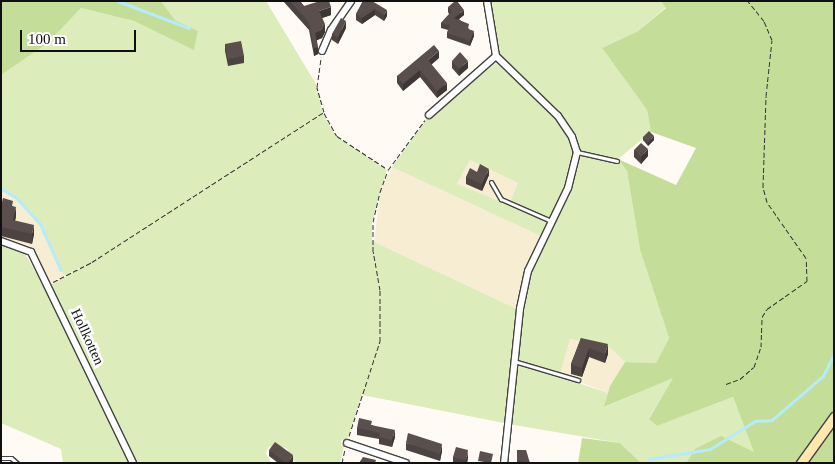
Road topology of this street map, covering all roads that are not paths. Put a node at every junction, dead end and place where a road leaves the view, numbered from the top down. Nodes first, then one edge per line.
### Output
1 (351, 1) edge
2 (487, 1) edge
3 (322, 51) road end
4 (495, 53) junction
5 (429, 115) road end
6 (577, 152) junction
7 (617, 161) dead end
8 (491, 182) dead end
9 (551, 221) junction
10 (1, 241) edge
11 (514, 361) junction
12 (578, 380) dead end
13 (834, 418) edge
14 (347, 443) road end
15 (1, 458) edge
16 (391, 461) edge
17 (16, 463) edge
18 (133, 463) edge
19 (406, 463) edge
20 (504, 463) edge
21 (801, 463) edge

1 - 3 street
2 - 4 street
4 - 5 street
4 - 6 street
6 - 7 lane
6 - 9 street
8 - 9 lane
9 - 11 street
10 - 18 street, Hollkotten
11 - 12 lane
11 - 20 street
13 - 21 main road
14 - 16 street
15 - 17 lane
16 - 19 street

